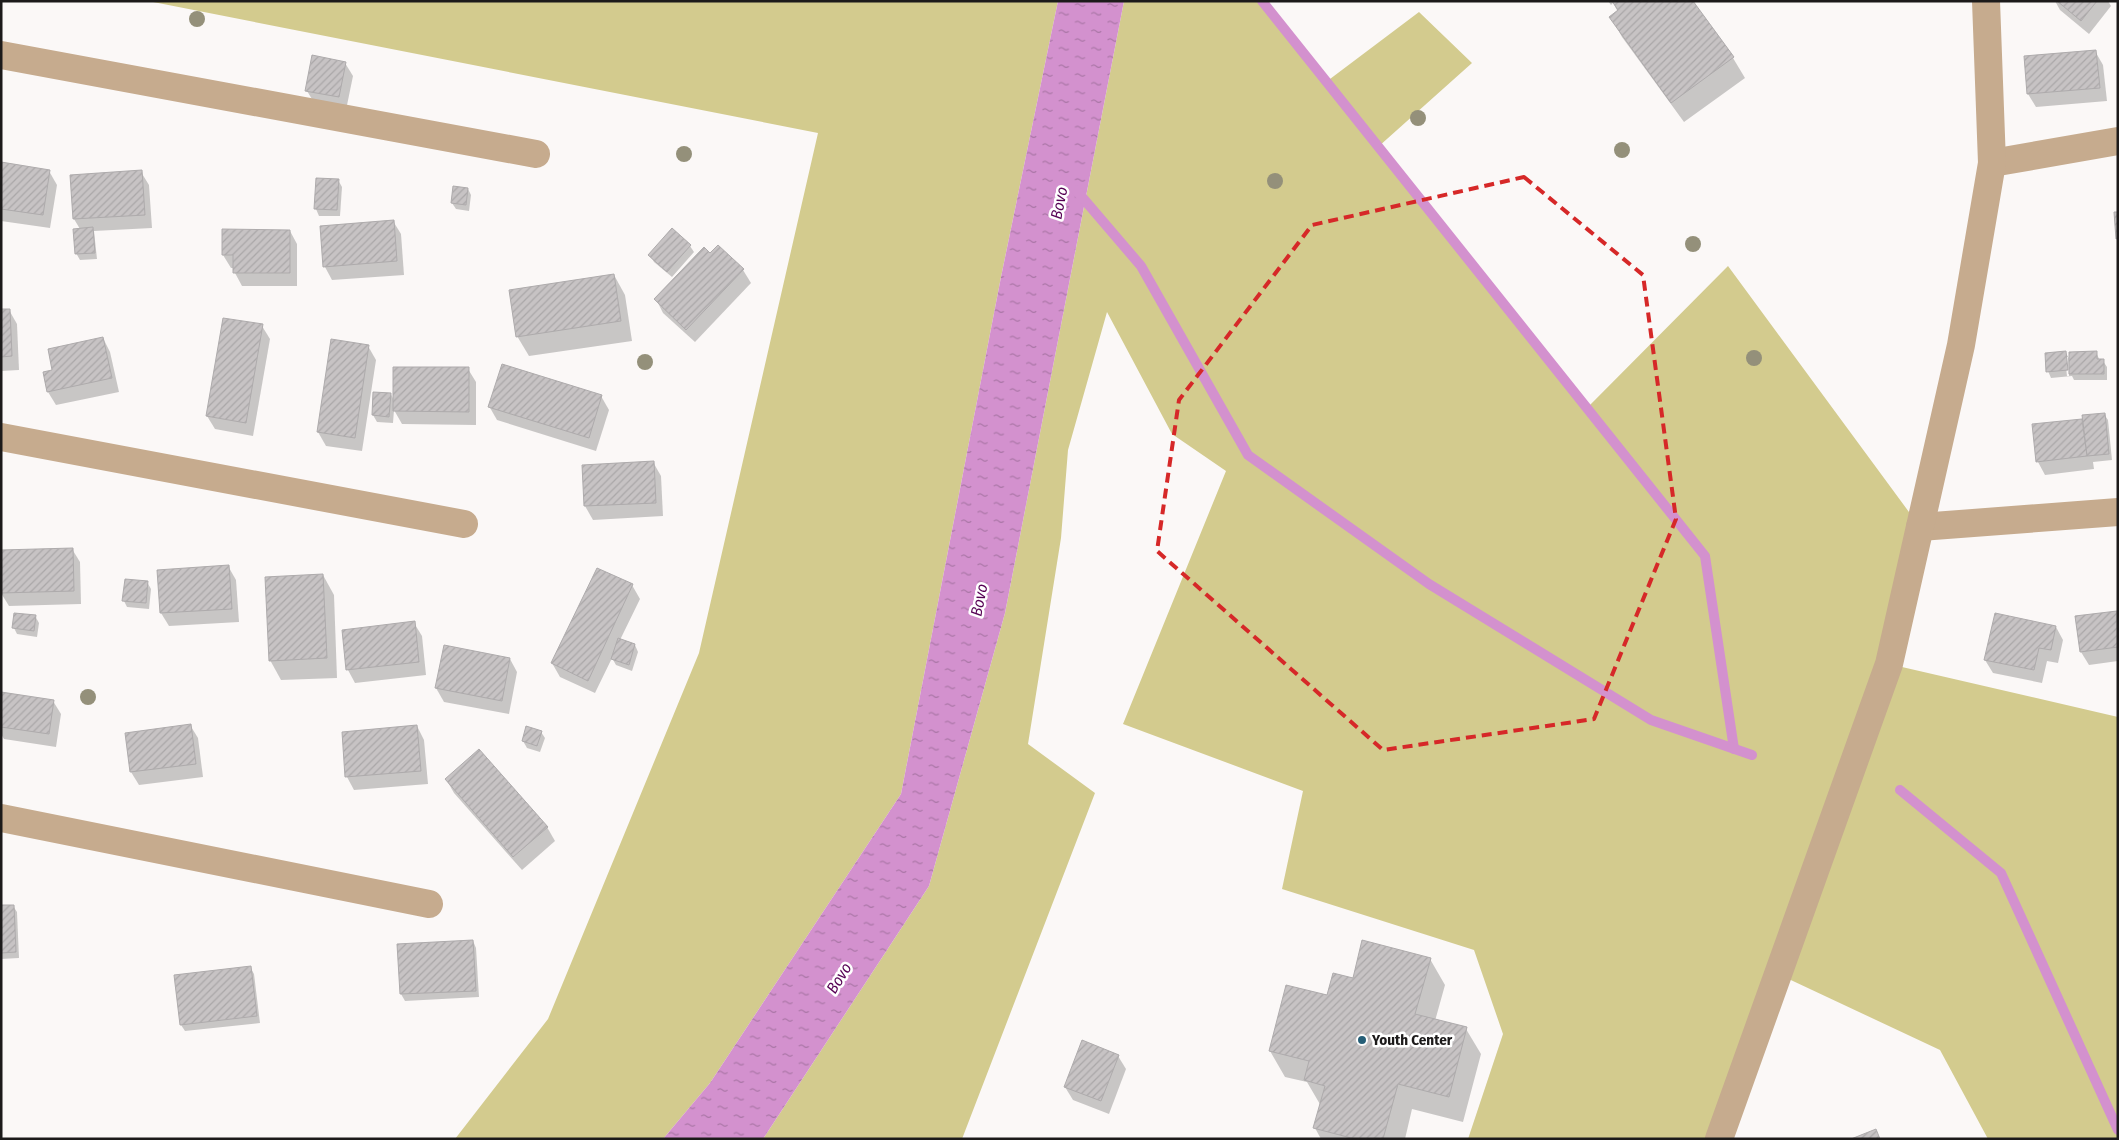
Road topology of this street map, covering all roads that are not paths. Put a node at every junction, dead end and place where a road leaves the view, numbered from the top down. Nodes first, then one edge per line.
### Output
1 (1986, 1) edge
2 (1, 55) edge
3 (2118, 141) edge
4 (536, 154) dead end
5 (1992, 163) junction
6 (1, 437) edge
7 (2118, 512) edge
8 (464, 524) dead end
9 (1920, 527) junction
10 (1, 818) edge
11 (429, 904) dead end
12 (1720, 1139) edge

1 - 5 street
2 - 4 street
3 - 5 street
5 - 9 street
6 - 8 street
7 - 9 street
9 - 12 street
10 - 11 street

